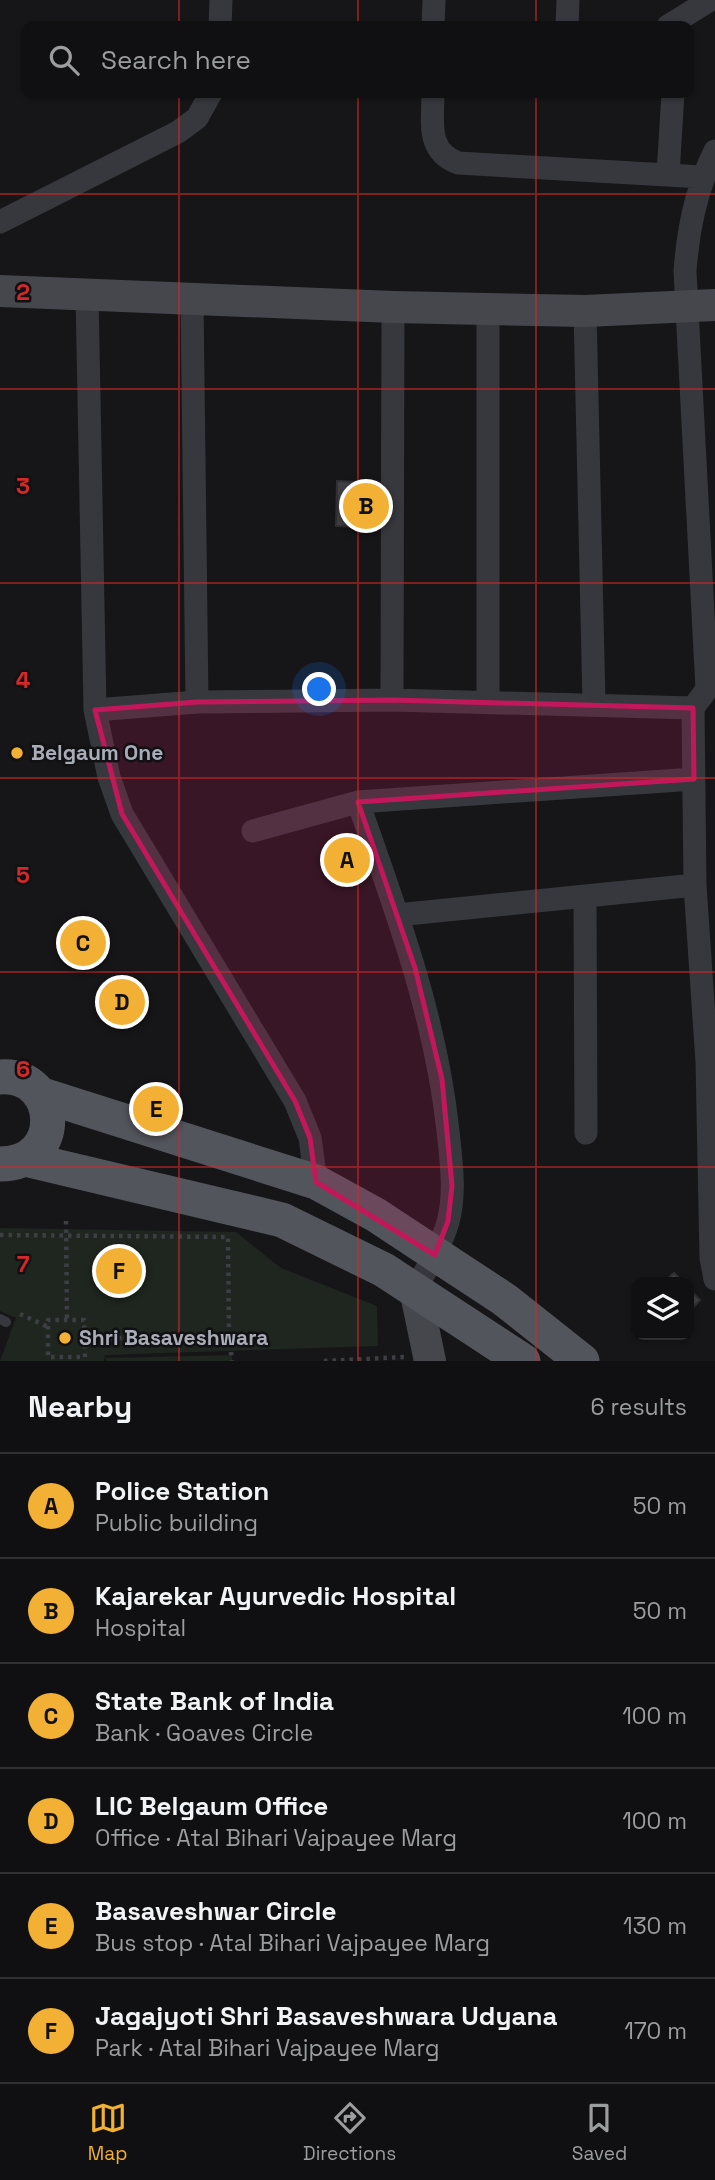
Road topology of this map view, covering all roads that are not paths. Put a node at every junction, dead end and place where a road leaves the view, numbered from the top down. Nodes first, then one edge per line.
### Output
1 (221, 0) edge
2 (434, 0) edge
3 (568, 0) edge
4 (710, 0) edge
5 (220, 21) edge
6 (433, 21) edge
7 (567, 21) edge
8 (676, 21) edge
9 (208, 98) edge
10 (433, 98) edge
11 (673, 98) edge
12 (715, 151) edge
13 (668, 175) junction
14 (702, 177) junction
15 (0, 222) edge
16 (0, 291) edge
17 (87, 295) junction
18 (192, 299) junction
19 (701, 305) edge
20 (393, 307) junction
21 (488, 309) junction
22 (585, 311) junction
23 (705, 694) edge
24 (392, 700) junction
25 (197, 702) junction
26 (488, 702) junction
27 (594, 703) junction
28 (95, 710) junction
29 (694, 779) junction
30 (358, 802) junction
31 (253, 831) dead end
32 (695, 885) junction
33 (585, 897) junction
34 (397, 915) junction
35 (3, 1070) edge
36 (39, 1094) junction
37 (586, 1133) dead end
38 (13, 1161) edge
39 (316, 1182) junction
40 (435, 1255) junction
41 (715, 1279) edge
42 (415, 1289) junction
43 (430, 1359) edge
44 (523, 1361) edge
45 (582, 1361) edge

1 - 5 street
2 - 6 street
3 - 7 street
4 - 8 street
9 - 15 street
10 - 13 street
11 - 13 street
12 - 14 street
13 - 14 street
14 - 19 street
16 - 17 street
17 - 18 street
17 - 28 street
18 - 20 street
18 - 25 street
19 - 22 street
19 - 23 street
20 - 21 street
20 - 24 street
21 - 22 street
21 - 26 street
22 - 27 street
23 - 27 street
23 - 29 street
24 - 25 street
24 - 26 street
25 - 28 street
26 - 27 street
28 - 39 street
29 - 30 street
29 - 32 street
30 - 31 street
30 - 34 street
32 - 33 street
32 - 41 street
33 - 34 street
33 - 37 street
34 - 40 street
35 - 36 main road
36 - 38 main road
36 - 39 main road
38 - 42 main road
39 - 40 main road
40 - 42 street
40 - 45 main road
42 - 43 street
42 - 44 main road

